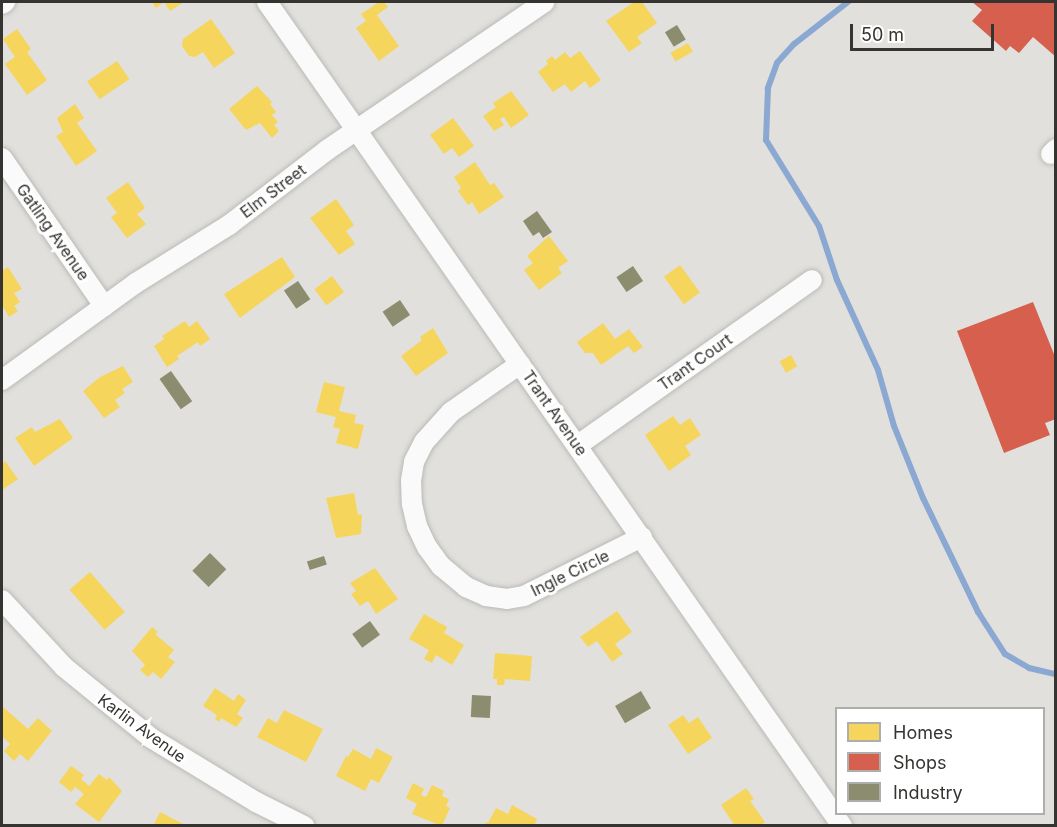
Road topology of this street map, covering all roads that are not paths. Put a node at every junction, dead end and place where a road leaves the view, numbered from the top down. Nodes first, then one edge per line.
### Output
1 (5, 2) edge
2 (267, 2) edge
3 (545, 2) edge
4 (2, 4) edge
5 (357, 130) junction
6 (2, 158) edge
7 (812, 280) dead end
8 (104, 306) junction
9 (520, 364) junction
10 (2, 380) edge
11 (578, 445) junction
12 (642, 537) junction
13 (2, 600) edge
14 (835, 815) edge
15 (304, 825) edge

1 - 4 street
2 - 5 street, Trant Avenue
3 - 5 street, Elm Street
5 - 8 street, Elm Street
5 - 9 street, Trant Avenue
6 - 8 street, Gatling Avenue
7 - 11 street, Trant Court
8 - 10 street, Elm Street
9 - 11 street, Trant Avenue
9 - 12 street, Ingle Circle
11 - 12 street, Trant Avenue
12 - 14 street, Trant Avenue
13 - 15 street, Karlin Avenue

